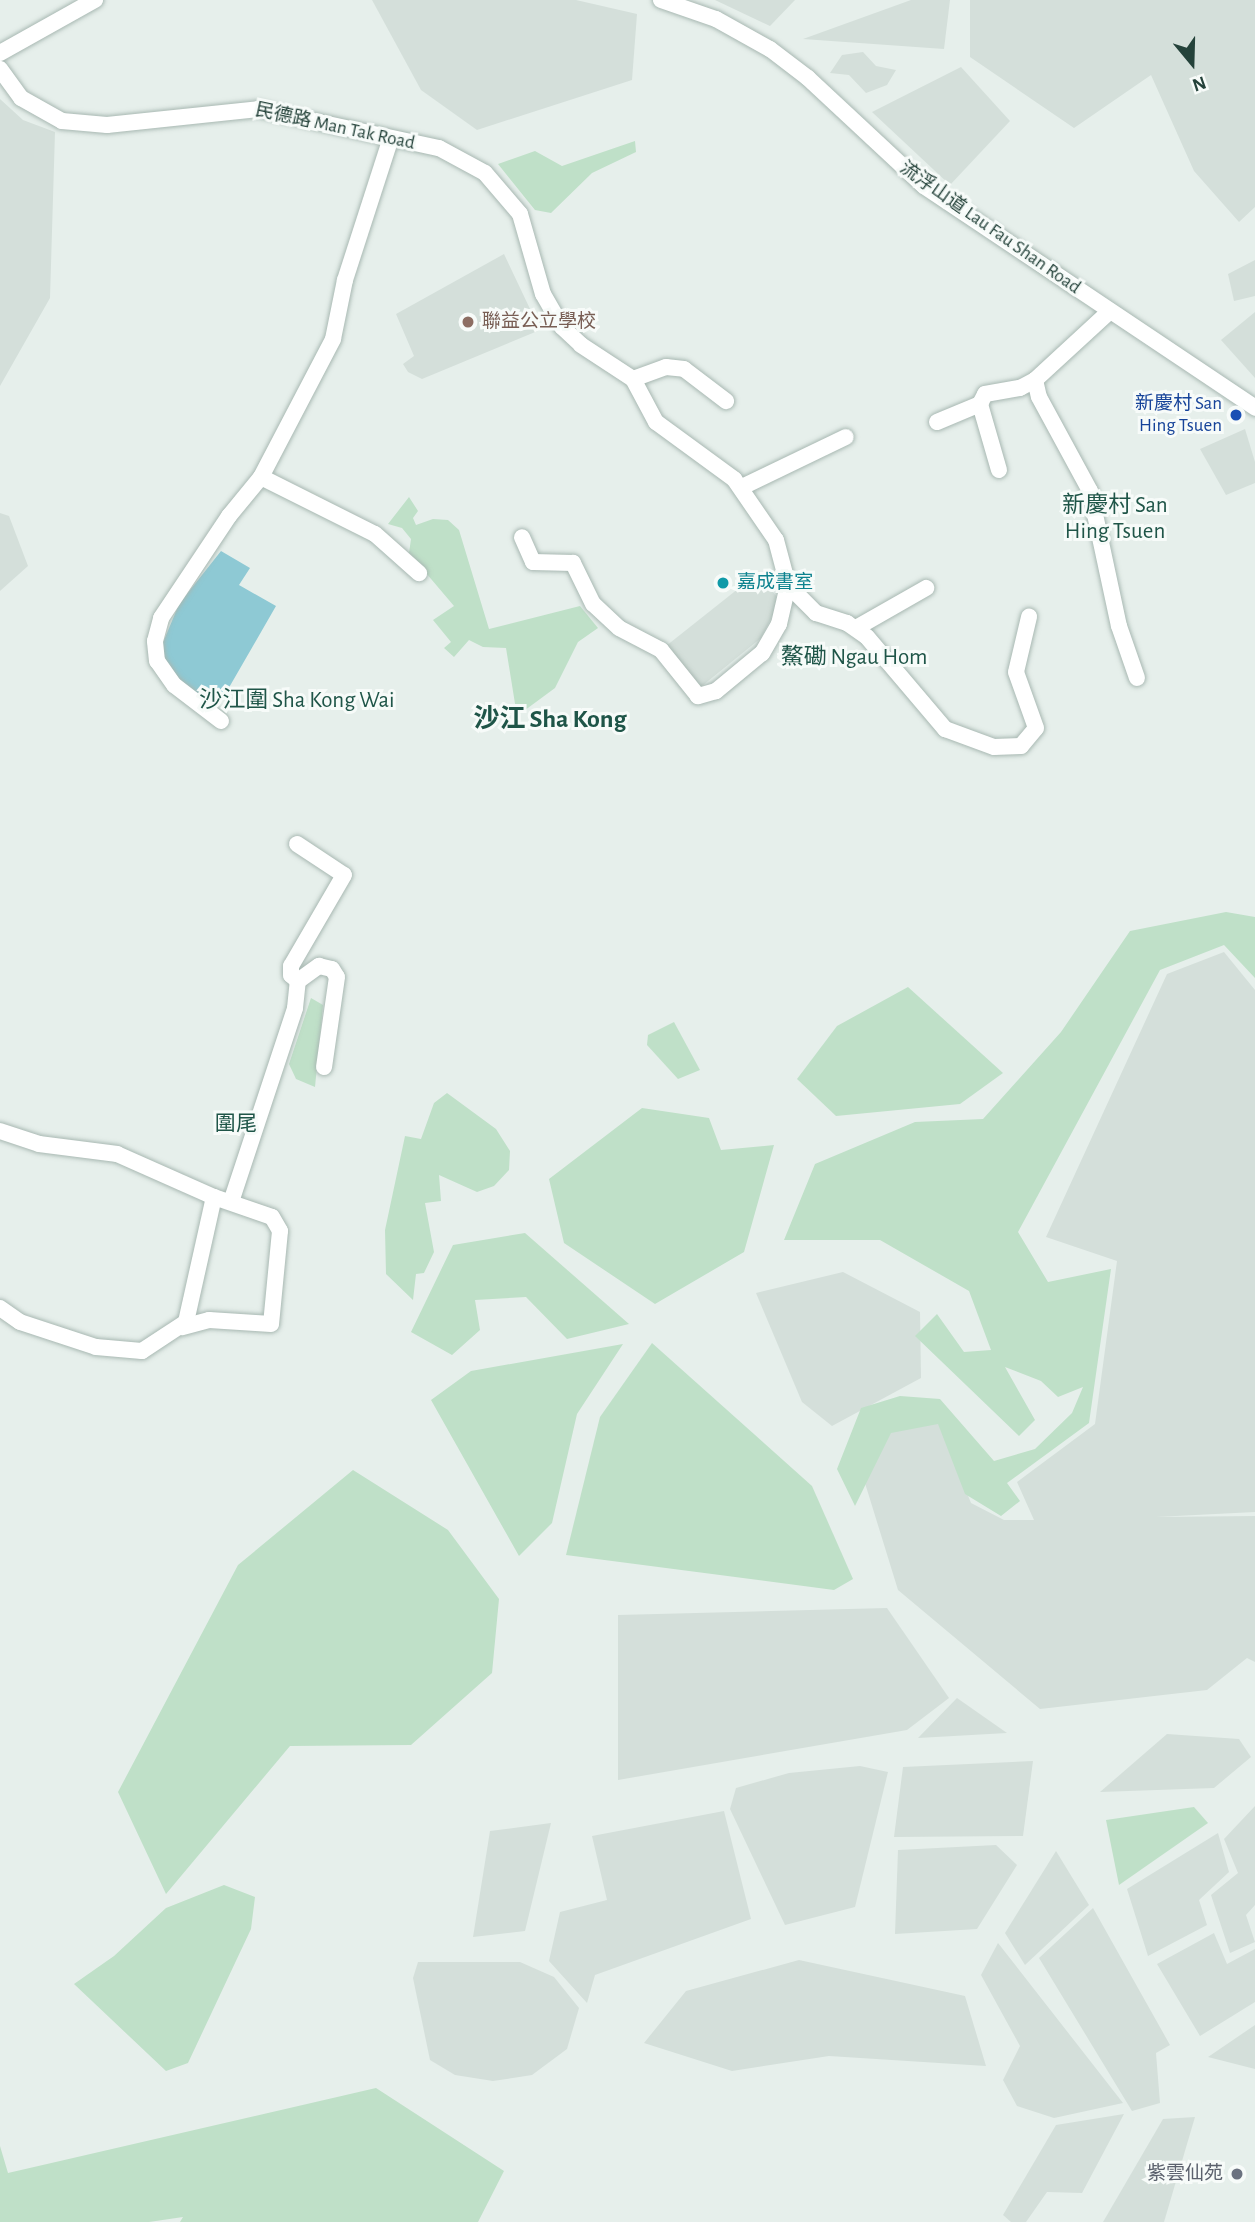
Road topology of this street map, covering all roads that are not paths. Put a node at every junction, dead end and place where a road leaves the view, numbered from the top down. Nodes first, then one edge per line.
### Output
1 (95, 0) edge
2 (661, 0) edge
3 (0, 53) edge
4 (0, 69) edge
5 (390, 141) junction
6 (1110, 311) junction
7 (634, 379) junction
8 (1035, 380) junction
9 (726, 401) dead end
10 (980, 404) junction
11 (1255, 408) edge
12 (937, 422) dead end
13 (846, 437) dead end
14 (999, 470) dead end
15 (261, 477) junction
16 (742, 487) junction
17 (522, 537) dead end
18 (419, 573) dead end
19 (788, 585) junction
20 (926, 588) dead end
21 (1029, 617) dead end
22 (856, 628) junction
23 (1137, 678) dead end
24 (221, 721) dead end
25 (297, 844) dead end
26 (298, 981) junction
27 (324, 1067) dead end
28 (0, 1131) edge
29 (214, 1197) junction
30 (230, 1202) junction
31 (0, 1308) edge
32 (182, 1327) junction

1 - 3 street
2 - 6 street, 流浮山道 Lau Fau Shan Road
4 - 5 street, 民德路 Man Tak Road
5 - 7 street, 民德路 Man Tak Road
5 - 15 street
6 - 8 street
6 - 11 street, 流浮山道 Lau Fau Shan Road
7 - 9 street
7 - 16 street
8 - 10 street
8 - 23 street
10 - 12 street
10 - 14 street
13 - 16 street
15 - 18 street
15 - 24 street
16 - 19 street
17 - 19 street
19 - 22 street
20 - 22 street
21 - 22 street
25 - 26 street
26 - 27 street
26 - 30 street
28 - 29 street
29 - 30 street
29 - 32 street
30 - 32 street
31 - 32 street

